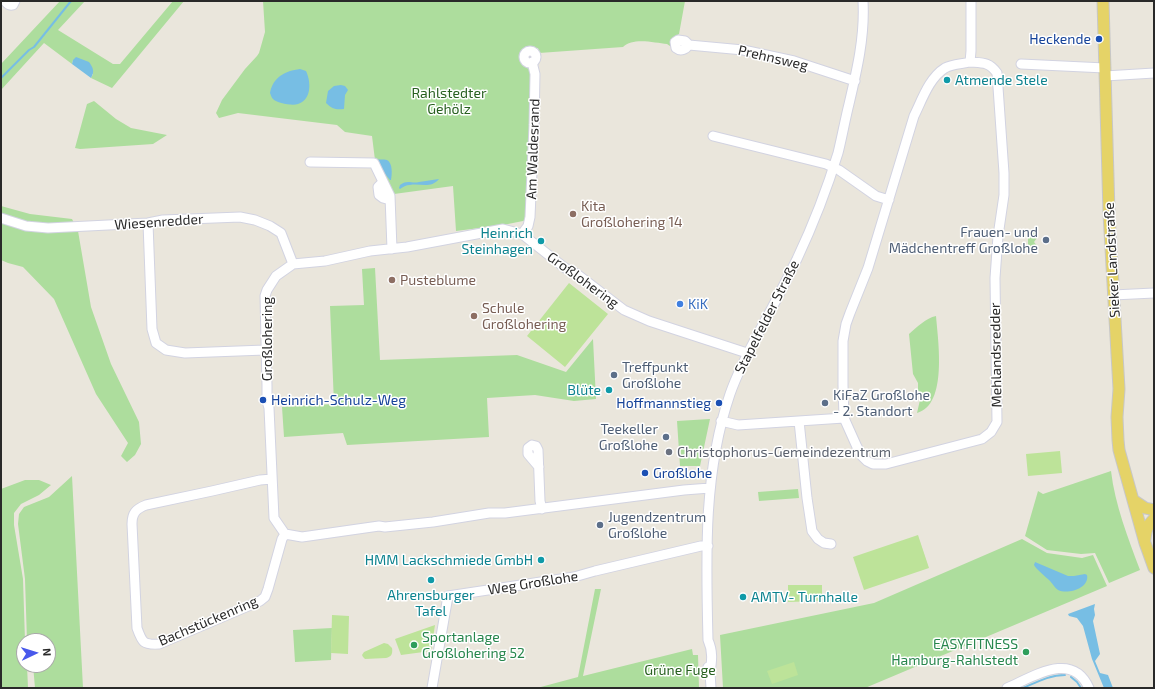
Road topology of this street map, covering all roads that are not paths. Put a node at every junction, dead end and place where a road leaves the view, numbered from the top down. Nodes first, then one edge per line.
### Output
1 (5, 1) edge
2 (15, 1) edge
3 (863, 1) edge
4 (971, 1) edge
5 (1103, 1) edge
6 (689, 45) dead end
7 (532, 62) dead end
8 (970, 62) junction
9 (1021, 64) dead end
10 (1105, 72) junction
11 (1154, 73) edge
12 (855, 81) junction
13 (713, 136) dead end
14 (310, 162) dead end
15 (833, 167) junction
16 (889, 200) junction
17 (1, 218) edge
18 (148, 223) junction
19 (522, 234) junction
20 (392, 249) junction
21 (293, 264) junction
22 (1154, 293) edge
23 (1113, 295) junction
24 (265, 350) junction
25 (747, 353) junction
26 (844, 418) junction
27 (721, 421) junction
28 (799, 421) junction
29 (539, 467) dead end
30 (272, 479) junction
31 (710, 488) junction
32 (1133, 500) junction
33 (542, 509) junction
34 (1154, 510) edge
35 (1137, 515) junction
36 (1154, 519) edge
37 (1150, 529) edge
38 (285, 534) junction
39 (831, 544) dead end
40 (1150, 544) edge
41 (708, 546) junction
42 (1154, 568) edge
43 (432, 688) edge
44 (711, 688) edge
45 (1007, 688) edge
46 (1089, 688) edge

1 - 2 street
3 - 12 street, Stapelfelder Straße
4 - 8 street
5 - 10 main road, Sieker Landstraße
6 - 12 street, Prehnsweg
7 - 19 street, Am Waldesrand
8 - 16 street, Mehlandsredder
8 - 26 street, Mehlandsredder
9 - 10 street
10 - 11 street
10 - 23 main road, Sieker Landstraße
12 - 15 street, Stapelfelder Straße
13 - 15 street
14 - 20 street
15 - 16 street
15 - 25 street, Stapelfelder Straße
16 - 26 street, Mehlandsredder
17 - 18 street, Wiesenredder
18 - 21 street, Wiesenredder
18 - 24 street
19 - 20 street, Großlohering
19 - 25 street, Großlohering
20 - 21 street, Großlohering
21 - 24 street, Großlohering
22 - 23 street
23 - 32 main road, Sieker Landstraße
24 - 30 street, Großlohering
25 - 27 street, Stapelfelder Straße
26 - 28 street
27 - 28 street
27 - 31 street, Stapelfelder Straße
28 - 39 street
29 - 33 street
30 - 38 street, Großlohering
30 - 38 street, Bachstückenring
31 - 33 street
31 - 41 street, Stapelfelder Straße
32 - 34 main road
32 - 35 main road, Sieker Landstraße
33 - 38 street
35 - 37 main road, Sieker Landstraße
35 - 40 main road, Sieker Landstraße
36 - 37 main road
37 - 40 main road, Sieker Landstraße
40 - 42 main road, Sieker Landstraße
41 - 43 street, Weg Großlohe
41 - 44 street, Stapelfelder Straße
45 - 46 street

